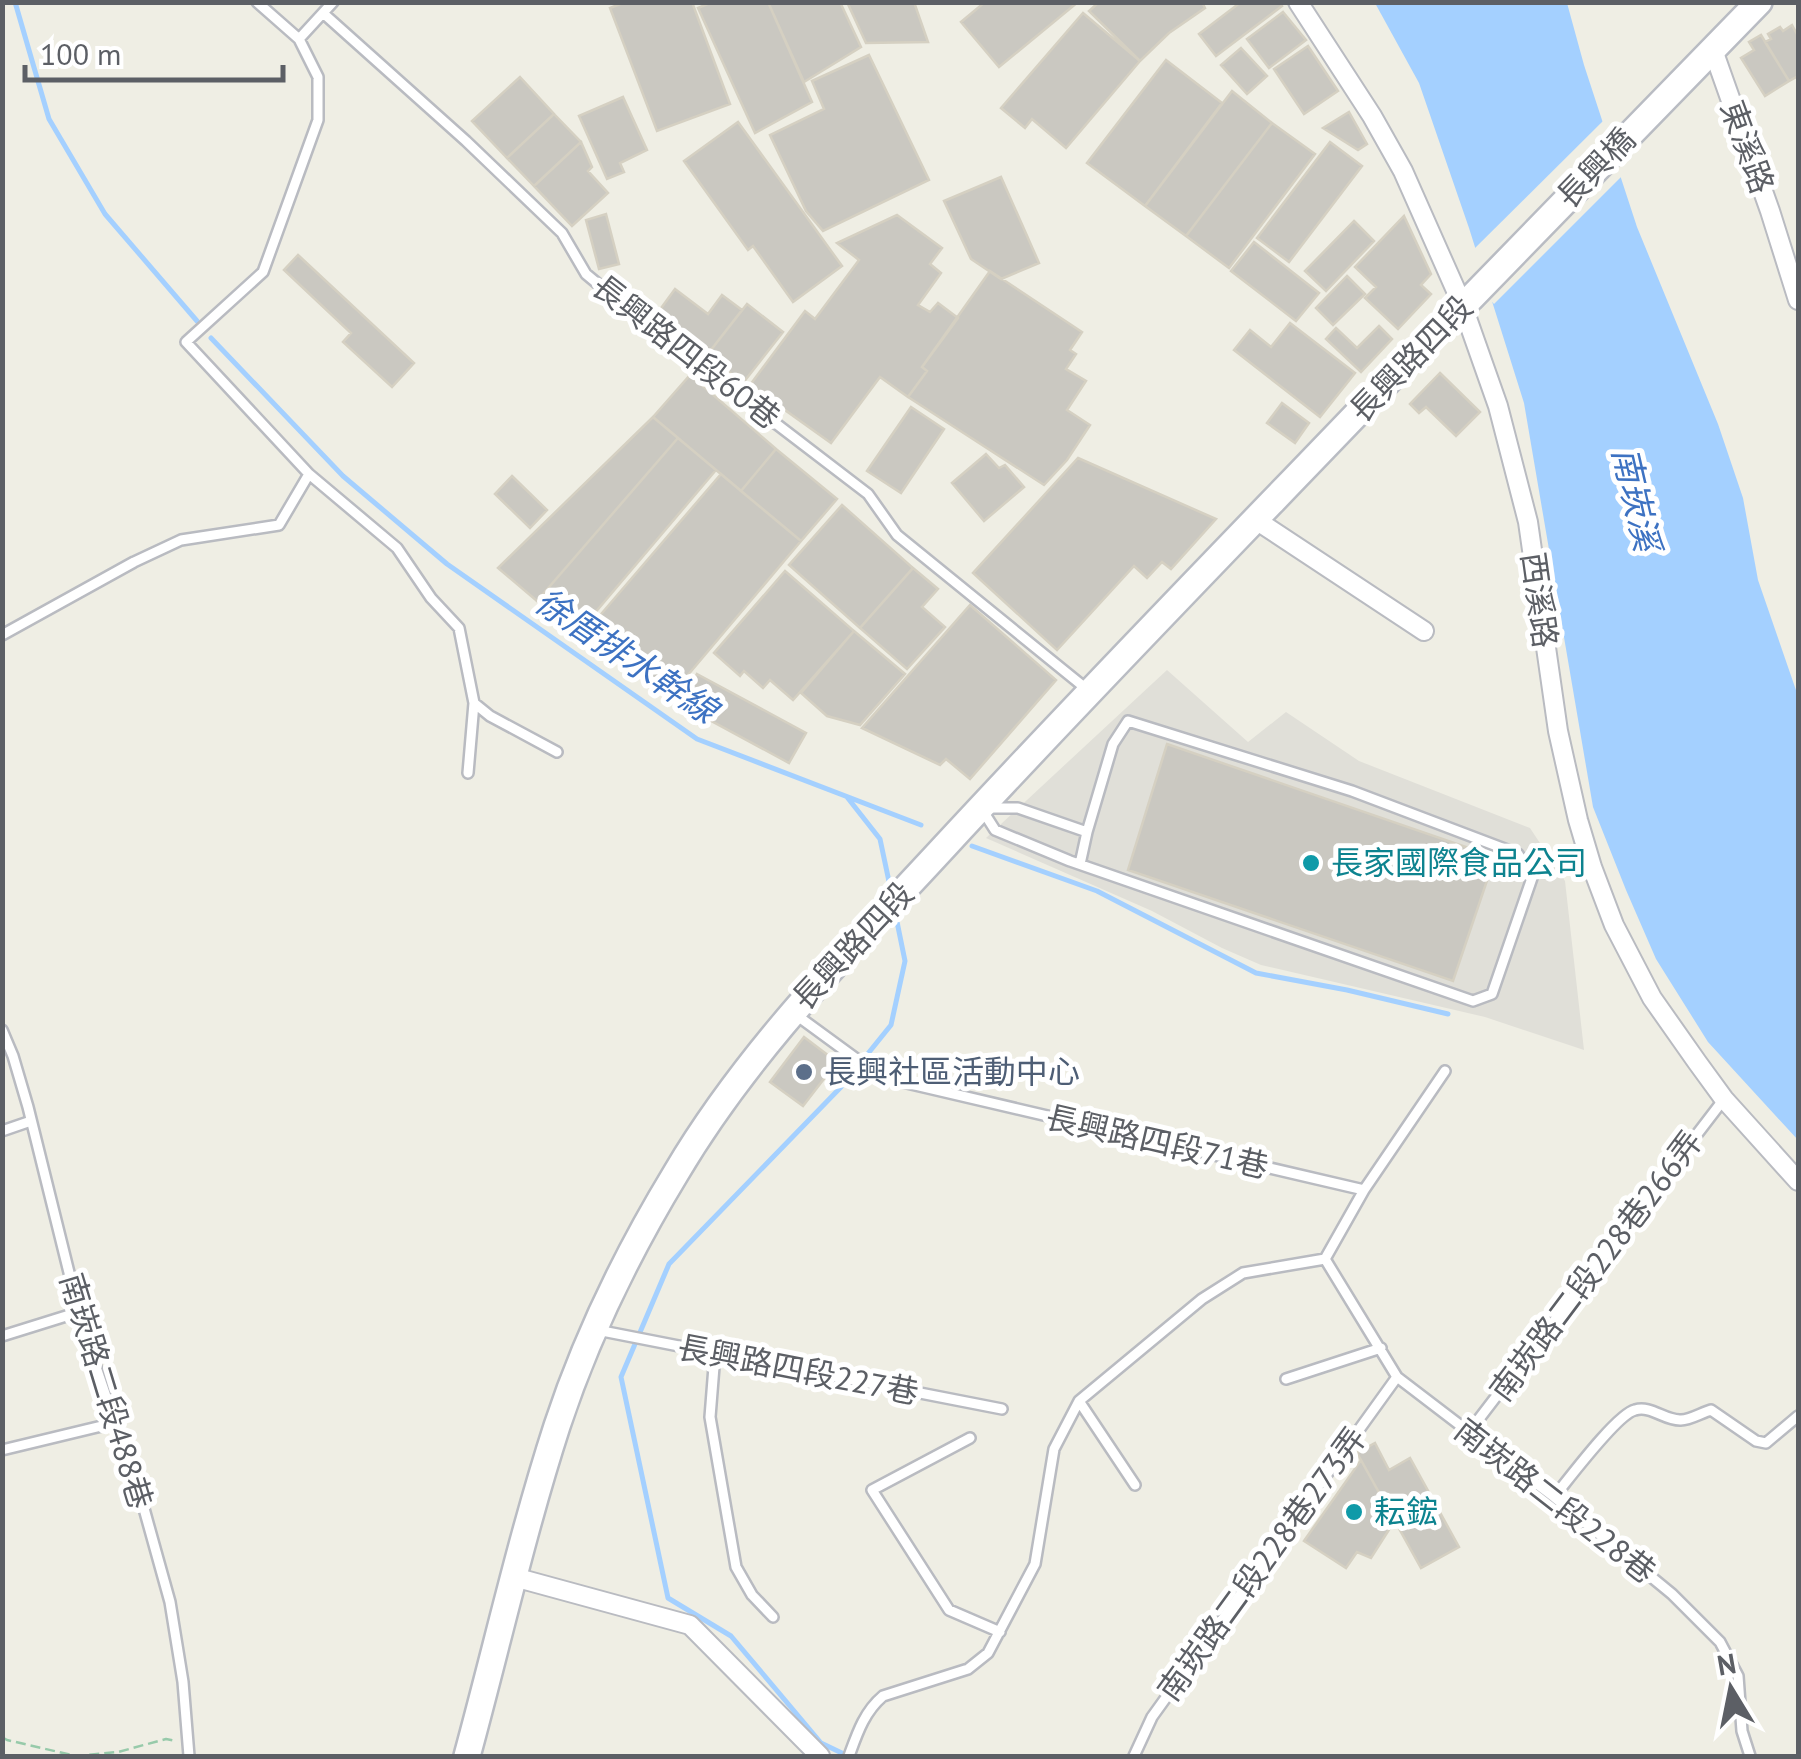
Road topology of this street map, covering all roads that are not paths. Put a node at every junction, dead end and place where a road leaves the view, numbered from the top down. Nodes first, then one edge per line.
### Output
1 (258, 2) edge
2 (333, 2) edge
3 (1298, 2) edge
4 (1759, 2) edge
5 (323, 13) junction
6 (300, 39) junction
7 (1713, 50) junction
8 (1480, 286) joint
9 (1798, 300) edge
10 (1462, 304) junction
11 (309, 474) junction
12 (1256, 520) junction
13 (1424, 631) dead end
14 (2, 634) edge
15 (1090, 692) junction
16 (474, 703) junction
17 (557, 752) dead end
18 (468, 773) dead end
19 (981, 808) junction
20 (1087, 832) junction
21 (1080, 864) junction
22 (792, 1012) junction
23 (2, 1030) edge
24 (1444, 1070) dead end
25 (1724, 1099) junction
26 (32, 1121) junction
27 (2, 1131) edge
28 (1798, 1181) edge
29 (1364, 1190) junction
30 (1326, 1259) junction
31 (78, 1312) junction
32 (594, 1330) junction
33 (2, 1336) edge
34 (1381, 1348) junction
35 (715, 1354) junction
36 (1397, 1376) junction
37 (1286, 1379) dead end
38 (1080, 1402) junction
39 (1002, 1409) dead end
40 (1798, 1416) edge
41 (114, 1423) junction
42 (1469, 1432) junction
43 (970, 1438) dead end
44 (2, 1450) edge
45 (1135, 1485) dead end
46 (1554, 1498) junction
47 (514, 1577) junction
48 (773, 1617) dead end
49 (1000, 1632) junction
50 (189, 1756) edge
51 (467, 1756) edge
52 (820, 1756) edge
53 (849, 1756) edge
54 (1134, 1756) edge
55 (1750, 1756) edge

1 - 6 lane
2 - 5 lane
3 - 10 street, 西溪路
4 - 7 street, 長興橋
5 - 6 lane
5 - 15 lane, 長興路四段60巷
6 - 11 lane
7 - 8 street, 長興橋
7 - 9 street, 東溪路
8 - 10 street, 長興路四段
10 - 12 street, 長興路四段
10 - 25 street, 西溪路
11 - 14 lane
11 - 16 lane
12 - 13 street
12 - 15 street, 長興路四段
15 - 19 street, 長興路四段
16 - 17 lane
16 - 18 lane
19 - 20 lane
19 - 21 lane
19 - 22 street, 長興路四段
20 - 21 lane
20 - 21 lane
22 - 29 lane, 長興路四段71巷
22 - 32 street, 長興路四段
23 - 26 lane, 南崁路二段488巷
24 - 29 lane
25 - 28 street, 西溪路
25 - 42 lane, 南崁路二段228巷266弄
26 - 27 lane
26 - 31 lane, 南崁路二段488巷
29 - 30 lane
30 - 34 lane, 南崁路二段228巷
30 - 38 lane
31 - 33 lane
31 - 41 lane, 南崁路二段488巷
32 - 35 lane, 長興路四段227巷
32 - 47 street, 長興路四段
34 - 36 lane, 南崁路二段228巷
34 - 37 lane
35 - 39 lane, 長興路四段227巷
35 - 48 lane
36 - 42 lane, 南崁路二段228巷
36 - 54 lane, 南崁路二段228巷273弄
38 - 45 lane
38 - 49 lane
40 - 46 lane
41 - 44 lane
41 - 50 lane, 南崁路二段488巷
42 - 46 lane, 南崁路二段228巷
43 - 49 lane
46 - 55 lane, 南崁路二段228巷
47 - 51 street, 長興路四段
47 - 52 street
49 - 53 lane

